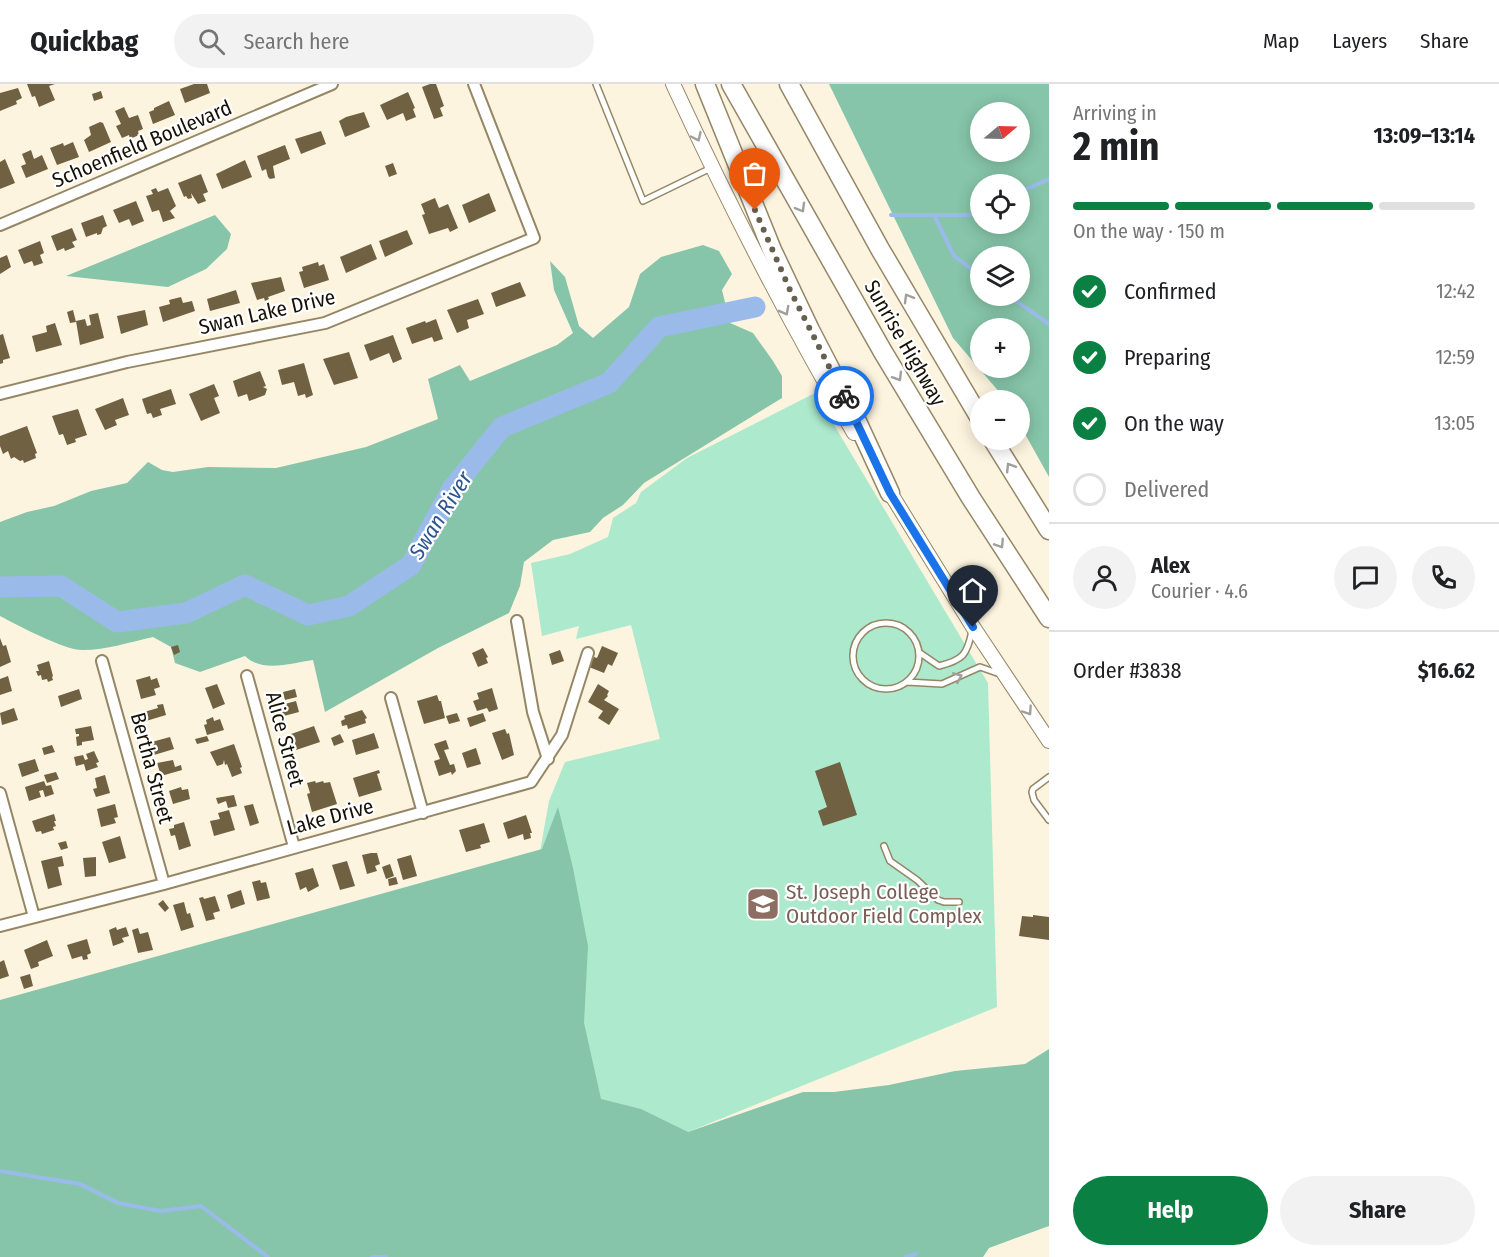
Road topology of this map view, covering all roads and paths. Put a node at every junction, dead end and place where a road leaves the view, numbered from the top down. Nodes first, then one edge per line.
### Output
1 (332, 84) edge
2 (474, 84) edge
3 (596, 84) edge
4 (673, 84) edge
5 (705, 84) edge
6 (732, 84) edge
7 (789, 84) edge
8 (801, 84) edge
9 (712, 168) junction
10 (835, 168) junction
11 (0, 225) edge
12 (0, 394) edge
13 (970, 402) edge
14 (999, 450) edge
15 (890, 493) junction
16 (1049, 530) edge
17 (1049, 618) edge
18 (517, 621) dead end
19 (973, 627) junction
20 (588, 653) dead end
21 (920, 654) junction
22 (102, 661) dead end
23 (247, 676) dead end
24 (1005, 676) junction
25 (907, 682) junction
26 (391, 698) dead end
27 (1049, 741) edge
28 (548, 759) junction
29 (1049, 777) edge
30 (0, 793) edge
31 (423, 813) junction
32 (1049, 820) edge
33 (294, 846) junction
34 (884, 846) dead end
35 (164, 884) junction
36 (959, 902) dead end
37 (34, 917) junction
38 (0, 926) edge

1 - 11 street, Schoenfield Boulevard
2 - 12 street, Swan Lake Drive
3 - 9 lane
4 -> 9 main road
5 - 15 highway
6 -> 17 highway, Sunrise Highway
7 - 10 highway, Sunrise Highway
8 - 10 highway
9 -> 15 main road
13 -> 10 highway, Sunrise Highway
16 -> 14 highway
15 - 19 main road
18 - 28 street
19 - 21 lane
19 - 24 main road
20 - 28 street, Lake Drive
21 - 25 lane
21 - 25 lane
22 - 35 street, Bertha Street
23 - 33 street, Alice Street
25 -> 24 lane
24 -> 27 main road
26 - 31 street
28 - 31 street, Lake Drive
29 - 32 lane
30 - 37 street
31 - 33 street, Lake Drive
33 - 35 street, Lake Drive
34 - 36 lane
35 - 37 street, Lake Drive
37 - 38 street, Lake Drive

